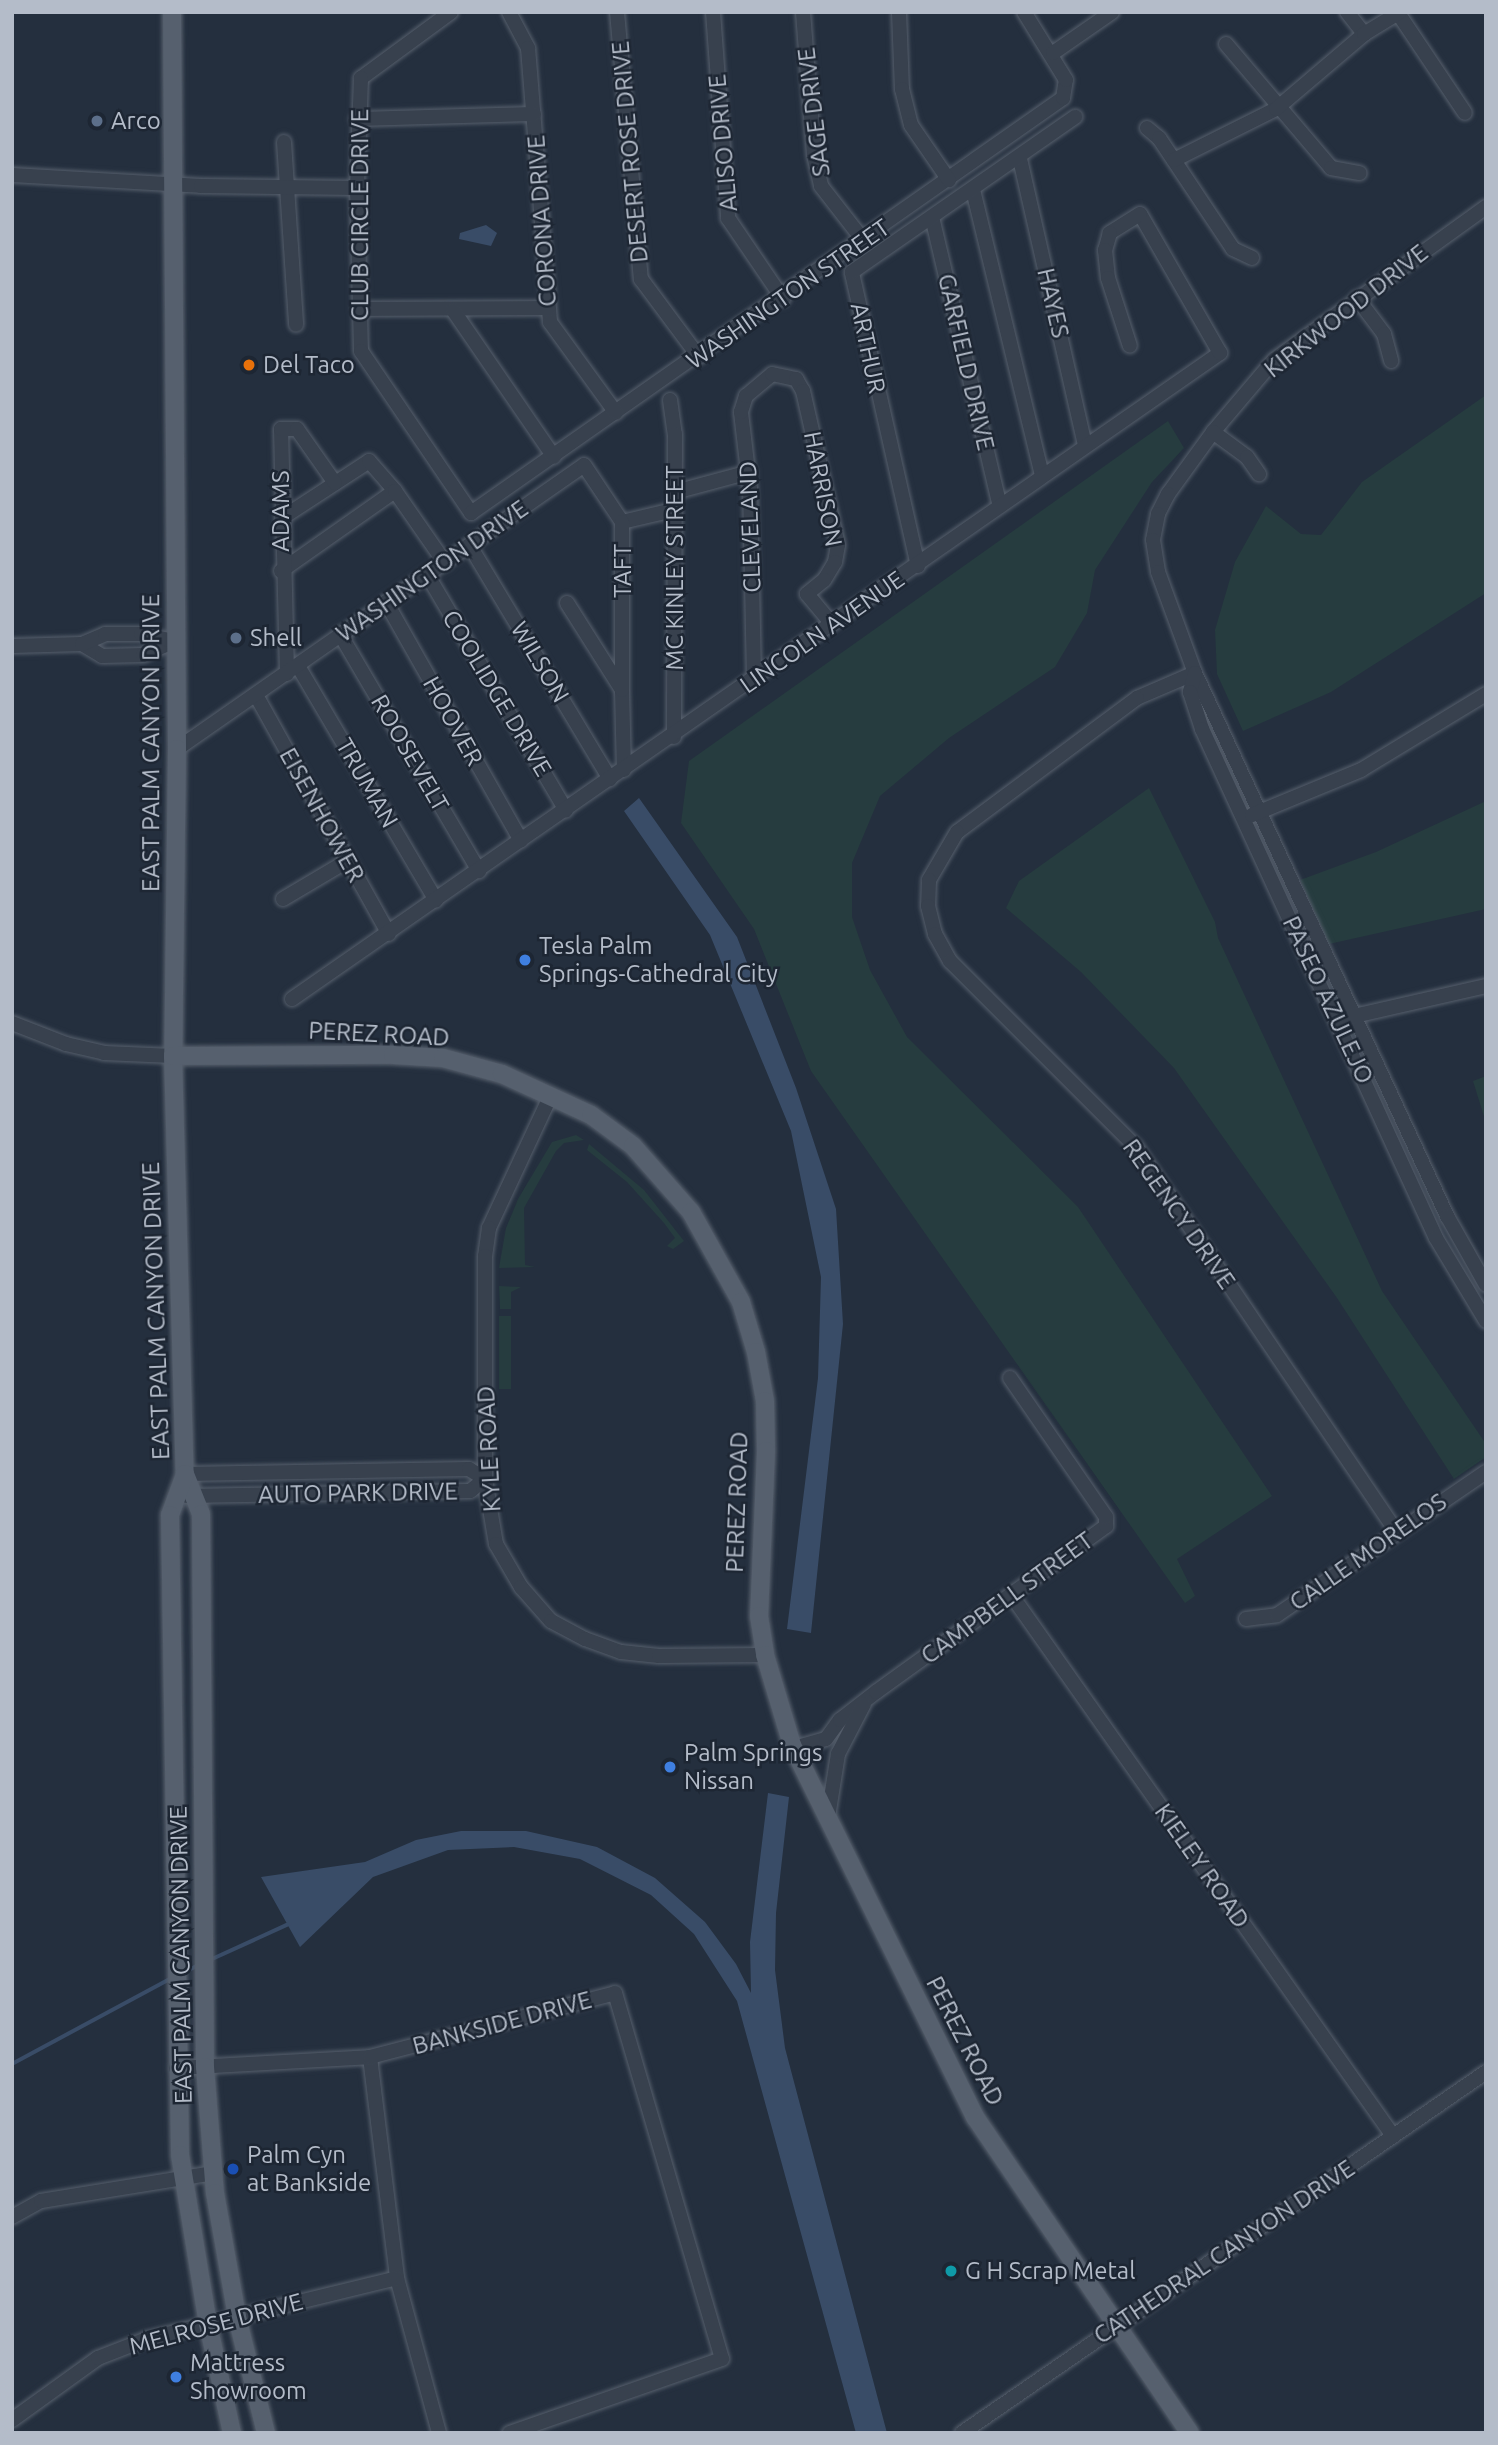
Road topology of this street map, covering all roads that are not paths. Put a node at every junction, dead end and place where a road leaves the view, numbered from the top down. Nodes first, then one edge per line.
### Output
1 (172, 12) edge
2 (451, 12) edge
3 (509, 12) edge
4 (617, 12) edge
5 (713, 12) edge
6 (803, 12) edge
7 (899, 12) edge
8 (1024, 12) edge
9 (1112, 12) edge
10 (1348, 12) edge
11 (1399, 13) edge
12 (1364, 34) junction
13 (1226, 44) dead end
14 (1053, 53) junction
15 (1276, 109) junction
16 (1465, 113) dead end
17 (534, 114) junction
18 (1075, 117) dead end
19 (357, 119) junction
20 (1147, 128) dead end
21 (284, 142) dead end
22 (1020, 159) junction
23 (1174, 160) junction
24 (1360, 173) dead end
25 (12, 175) edge
26 (949, 180) junction
27 (173, 185) junction
28 (285, 188) junction
29 (357, 188) junction
30 (973, 190) junction
31 (1485, 209) edge
32 (932, 217) junction
33 (863, 240) junction
34 (1252, 258) dead end
35 (1357, 298) junction
36 (783, 299) junction
37 (548, 308) junction
38 (359, 309) junction
39 (453, 310) junction
40 (296, 325) dead end
41 (1130, 346) dead end
42 (699, 357) junction
43 (1391, 361) dead end
44 (759, 383) joint
45 (670, 400) dead end
46 (616, 413) junction
47 (1213, 432) junction
48 (1085, 446) junction
49 (554, 457) junction
50 (584, 465) joint
51 (749, 472) junction
52 (1258, 474) dead end
53 (1042, 476) junction
54 (335, 483) junction
55 (395, 491) junction
56 (675, 492) junction
57 (1168, 494) joint
58 (1000, 506) junction
59 (673, 510) junction
60 (471, 513) joint
61 (282, 518) junction
62 (622, 522) junction
63 (470, 546) junction
64 (445, 563) junction
65 (918, 566) junction
66 (281, 571) junction
67 (428, 576) junction
68 (386, 602) junction
69 (566, 603) dead end
70 (832, 624) junction
71 (340, 634) junction
72 (175, 641) junction
73 (82, 644) junction
74 (12, 646) edge
75 (292, 670) junction
76 (1195, 673) junction
77 (754, 678) junction
78 (622, 690) junction
79 (1486, 694) edge
80 (257, 697) junction
81 (674, 737) junction
82 (177, 749) junction
83 (624, 770) junction
84 (610, 779) junction
85 (566, 810) junction
86 (1259, 812) junction
87 (1244, 818) junction
88 (521, 841) junction
89 (347, 861) junction
90 (479, 872) junction
91 (283, 899) dead end
92 (436, 900) junction
93 (389, 934) junction
94 (1486, 986) edge
95 (292, 999) dead end
96 (1354, 1016) junction
97 (1337, 1020) junction
98 (12, 1023) edge
99 (173, 1056) junction
100 (551, 1094) junction
101 (1486, 1285) edge
102 (1486, 1321) edge
103 (1010, 1378) dead end
104 (1486, 1472) edge
105 (185, 1474) junction
106 (485, 1479) junction
107 (195, 1496) junction
108 (175, 1497) junction
109 (1397, 1532) junction
110 (1012, 1596) junction
111 (1245, 1619) dead end
112 (765, 1655) junction
113 (866, 1700) junction
114 (794, 1748) junction
115 (828, 1817) junction
116 (370, 2057) junction
117 (205, 2067) junction
118 (176, 2068) junction
119 (1486, 2072) edge
120 (1393, 2136) junction
121 (214, 2173) junction
122 (183, 2174) junction
123 (12, 2217) edge
124 (397, 2278) junction
125 (237, 2317) junction
126 (208, 2324) junction
127 (1115, 2326) junction
128 (12, 2420) edge
129 (232, 2433) edge
130 (266, 2433) edge
131 (439, 2433) edge
132 (510, 2433) edge
133 (962, 2433) edge
134 (1190, 2433) edge

1 - 27 main road, EAST PALM CANYON DRIVE
2 - 19 street, CLUB CIRCLE DRIVE
3 - 17 street, CORONA DRIVE
4 - 42 street, DESERT ROSE DRIVE
5 - 36 street, ALISO DRIVE
6 - 33 street, SAGE DRIVE
7 - 26 street
8 - 14 street
9 - 14 street
10 - 12 street
11 - 12 street
11 - 16 street
12 - 15 street
13 - 15 street
14 - 26 street, WASHINGTON STREET
15 - 23 street
15 - 24 street
17 - 19 street
17 - 37 street, CORONA DRIVE
18 - 22 street, ARTHUR
19 - 29 street, CLUB CIRCLE DRIVE
20 - 23 street
21 - 28 street
22 - 30 street, ARTHUR
22 - 48 street, HAYES
23 - 34 street
25 - 27 street
26 - 33 street, WASHINGTON STREET
27 - 28 street
27 - 72 main road, EAST PALM CANYON DRIVE
28 - 29 street
28 - 40 street
29 - 38 street, CLUB CIRCLE DRIVE
30 - 32 street, ARTHUR
30 - 53 street
31 - 35 street, KIRKWOOD DRIVE
32 - 58 street, GARFIELD DRIVE
32 - 65 street, ARTHUR
33 - 36 street, WASHINGTON STREET
35 - 43 street
35 - 47 street, KIRKWOOD DRIVE
36 - 42 street, WASHINGTON STREET
37 - 39 street
37 - 46 street, CORONA DRIVE
38 - 39 street
38 - 60 street, CLUB CIRCLE DRIVE
39 - 49 street
41 - 48 street, LINCOLN AVENUE
42 - 46 street, WASHINGTON STREET
44 - 51 street, CLEVELAND
44 - 70 street, HARRISON
45 - 56 street, MC KINLEY STREET
46 - 49 street, WASHINGTON STREET
47 - 52 street
47 - 57 street, KIRKWOOD DRIVE
48 - 53 street, LINCOLN AVENUE
49 - 60 street, WASHINGTON STREET
50 - 62 street, TAFT
50 - 63 street, WASHINGTON DRIVE
51 - 56 street
51 - 77 street, CLEVELAND
53 - 58 street, LINCOLN AVENUE
54 - 55 street
54 - 61 street
54 - 61 street, ADAMS
55 - 64 street
55 - 66 street
56 - 59 street, MC KINLEY STREET
57 - 76 street, PASEO AZULEJO
58 - 65 street, LINCOLN AVENUE
59 - 62 street
59 - 81 street, MC KINLEY STREET
61 - 66 street, ADAMS
62 - 78 street, TAFT
63 - 64 street, WASHINGTON DRIVE
63 - 84 street, WILSON
64 - 67 street, WASHINGTON DRIVE
65 - 70 street, LINCOLN AVENUE
66 - 75 street, ADAMS
67 - 68 street, WASHINGTON DRIVE
67 - 85 street, COOLIDGE DRIVE
68 - 71 street, WASHINGTON DRIVE
68 - 88 street, HOOVER
69 - 78 street
70 - 77 street, LINCOLN AVENUE
71 - 75 street, WASHINGTON DRIVE
71 - 90 street, ROOSEVELT
72 - 73 street
72 - 73 street
72 - 82 main road, EAST PALM CANYON DRIVE
73 - 74 street
75 - 80 street, WASHINGTON DRIVE
75 - 92 street, TRUMAN
76 - 86 street, PASEO AZULEJO
76 - 87 street, PASEO AZULEJO
76 - 109 street, REGENCY DRIVE
77 - 81 street, LINCOLN AVENUE
78 - 83 street, TAFT
79 - 86 street
80 - 82 street, WASHINGTON DRIVE
80 - 89 street, EISENHOWER
81 - 83 street, LINCOLN AVENUE
82 - 99 main road, EAST PALM CANYON DRIVE
83 - 84 street, LINCOLN AVENUE
84 - 85 street, LINCOLN AVENUE
85 - 88 street, LINCOLN AVENUE
86 - 87 street
86 - 96 street, PASEO AZULEJO
87 - 97 street, PASEO AZULEJO
88 - 90 street, LINCOLN AVENUE
89 - 91 street
89 - 93 street, EISENHOWER
90 - 92 street, LINCOLN AVENUE
92 - 93 street, LINCOLN AVENUE
93 - 95 street, LINCOLN AVENUE
94 - 96 street
96 - 97 street
96 - 101 street, PASEO AZULEJO
97 - 102 street, PASEO AZULEJO
98 - 99 street, PEREZ ROAD
99 - 100 main road, PEREZ ROAD
99 - 105 main road, EAST PALM CANYON DRIVE
100 - 106 street, KYLE ROAD
100 - 112 main road, PEREZ ROAD
103 - 110 street, CAMPBELL STREET
104 - 109 street, CALLE MORELOS
105 - 106 street, AUTO PARK DRIVE
105 - 107 main road, EAST PALM CANYON DRIVE
105 - 108 main road, EAST PALM CANYON DRIVE
106 - 107 street, AUTO PARK DRIVE
106 - 112 street, KYLE ROAD
107 - 108 street, AUTO PARK DRIVE
107 - 117 main road, EAST PALM CANYON DRIVE
108 - 118 main road, EAST PALM CANYON DRIVE
109 - 111 street, CALLE MORELOS
110 - 113 street, CAMPBELL STREET
110 - 120 street, KIELEY ROAD
112 - 114 main road, PEREZ ROAD
113 - 114 street, CAMPBELL STREET
113 - 115 street, CAMPBELL STREET
114 - 115 main road, PEREZ ROAD
115 - 127 main road, PEREZ ROAD
116 - 117 street, BANKSIDE DRIVE
116 - 124 street
116 - 132 street, BANKSIDE DRIVE
117 - 118 street, BANKSIDE DRIVE
117 - 121 main road, EAST PALM CANYON DRIVE
118 - 122 main road, EAST PALM CANYON DRIVE
119 - 120 street, CATHEDRAL CANYON DRIVE
120 - 127 street, CATHEDRAL CANYON DRIVE
121 - 122 street
121 - 125 main road, EAST PALM CANYON DRIVE
122 - 123 street
122 - 126 main road, EAST PALM CANYON DRIVE
124 - 125 street, MELROSE DRIVE
124 - 131 street
125 - 126 street, MELROSE DRIVE
125 - 130 main road, EAST PALM CANYON DRIVE
126 - 128 street, MELROSE DRIVE
126 - 129 main road, EAST PALM CANYON DRIVE
127 - 133 street, CATHEDRAL CANYON DRIVE
127 - 134 main road, PEREZ ROAD

